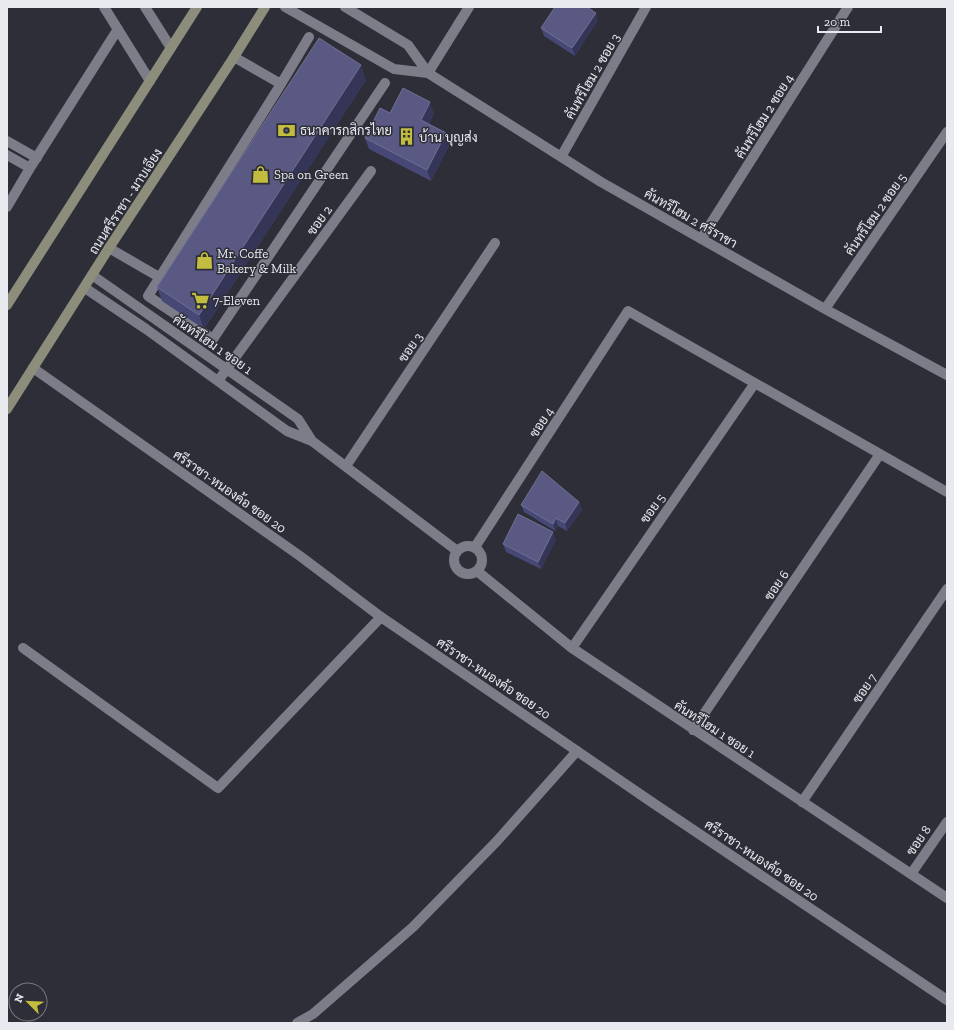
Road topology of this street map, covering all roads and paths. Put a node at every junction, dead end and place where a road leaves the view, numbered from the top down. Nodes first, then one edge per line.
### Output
1 (104, 7) edge
2 (145, 7) edge
3 (197, 7) edge
4 (265, 7) edge
5 (285, 7) edge
6 (344, 7) edge
7 (469, 7) edge
8 (646, 7) edge
9 (848, 7) edge
10 (118, 29) junction
11 (308, 37) dead end
12 (171, 48) junction
13 (234, 58) junction
14 (428, 73) junction
15 (150, 81) junction
16 (281, 84) junction
17 (385, 84) dead end
18 (947, 132) edge
19 (7, 141) edge
20 (7, 155) edge
21 (561, 157) junction
22 (36, 158) junction
23 (30, 168) junction
24 (371, 170) dead end
25 (7, 207) edge
26 (701, 239) junction
27 (495, 243) dead end
28 (109, 248) junction
29 (92, 275) junction
30 (160, 277) junction
31 (85, 288) junction
32 (127, 300) junction
33 (8, 303) edge
34 (825, 309) junction
35 (119, 310) junction
36 (33, 368) junction
37 (227, 368) junction
38 (947, 375) edge
39 (218, 381) junction
40 (755, 383) junction
41 (7, 409) edge
42 (312, 441) junction
43 (880, 454) junction
44 (346, 466) junction
45 (947, 492) edge
46 (476, 547) junction
47 (456, 550) junction
48 (477, 571) junction
49 (947, 589) edge
50 (381, 617) junction
51 (22, 648) dead end
52 (572, 648) junction
53 (693, 730) junction
54 (577, 751) junction
55 (802, 802) junction
56 (947, 822) edge
57 (911, 874) junction
58 (947, 898) edge
59 (947, 1000) edge
60 (297, 1023) edge

1 - 10 street
2 - 12 street
3 - 12 main road
4 - 13 main road, ถนนศรีราชา - มาบเอียง
5 - 14 street, คันทรีโฮม 2 ศรีราชา
6 - 14 street, คันทรีโฮม 2 ศรีราชา
7 - 14 street
8 - 21 street, คันทรีโฮม 2 ซอย 3
9 - 26 street, คันทรีโฮม 2 ซอย 4
10 - 15 street
10 - 22 street
11 - 16 street
12 - 15 main road
13 - 16 street
13 - 28 main road, ถนนศรีราชา - มาบเอียง
14 - 21 street, คันทรีโฮม 2 ศรีราชา
15 - 33 main road
16 - 30 street
17 - 30 street
18 - 34 street, คันทรีโฮม 2 ซอย 5
19 - 22 street
20 - 23 street
21 - 26 street, คันทรีโฮม 2 ศรีราชา
22 - 23 street
23 - 25 street
24 - 37 street, ซอย 2
26 - 34 street, คันทรีโฮม 2 ศรีราชา
27 - 44 street, ซอย 3
28 - 29 main road, ถนนศรีราชา - มาบเอียง
28 - 30 street
29 - 31 main road, ถนนศรีราชา - มาบเอียง
29 - 32 street, คันทรีโฮม 1 ซอย 1
31 - 35 street, คันทรีโฮม 1 ซอย 1
31 - 36 main road, ถนนศรีราชา - มาบเอียง
32 - 35 street
32 - 37 street, คันทรีโฮม 1 ซอย 1
34 - 38 street, คันทรีโฮม 2 ศรีราชา
35 - 39 street, คันทรีโฮม 1 ซอย 1
36 - 41 main road, ถนนศรีราชา - มาบเอียง
36 - 50 street, ศรีราชา-หนองค้อ ซอย 20
37 - 39 street, ซอย 2
37 - 42 street, คันทรีโฮม 1 ซอย 1
39 - 42 street, คันทรีโฮม 1 ซอย 1
40 - 43 street
40 - 46 street, ซอย 4
40 - 52 street, ซอย 5
42 - 44 street, คันทรีโฮม 1 ซอย 1
43 - 45 street
43 - 53 street, ซอย 6
44 - 47 street, คันทรีโฮม 1 ซอย 1
46 - 47 street
46 - 48 street
47 - 48 street
48 - 52 street, คันทรีโฮม 1 ซอย 1
49 - 55 street, ซอย 7
50 - 51 street
50 - 54 street, ศรีราชา-หนองค้อ ซอย 20
52 - 53 street, คันทรีโฮม 1 ซอย 1
53 - 55 street, คันทรีโฮม 1 ซอย 1
54 - 59 street, ศรีราชา-หนองค้อ ซอย 20
54 - 60 street
55 - 57 street, คันทรีโฮม 1 ซอย 1
56 - 57 street, ซอย 8
57 - 58 street, คันทรีโฮม 1 ซอย 1

